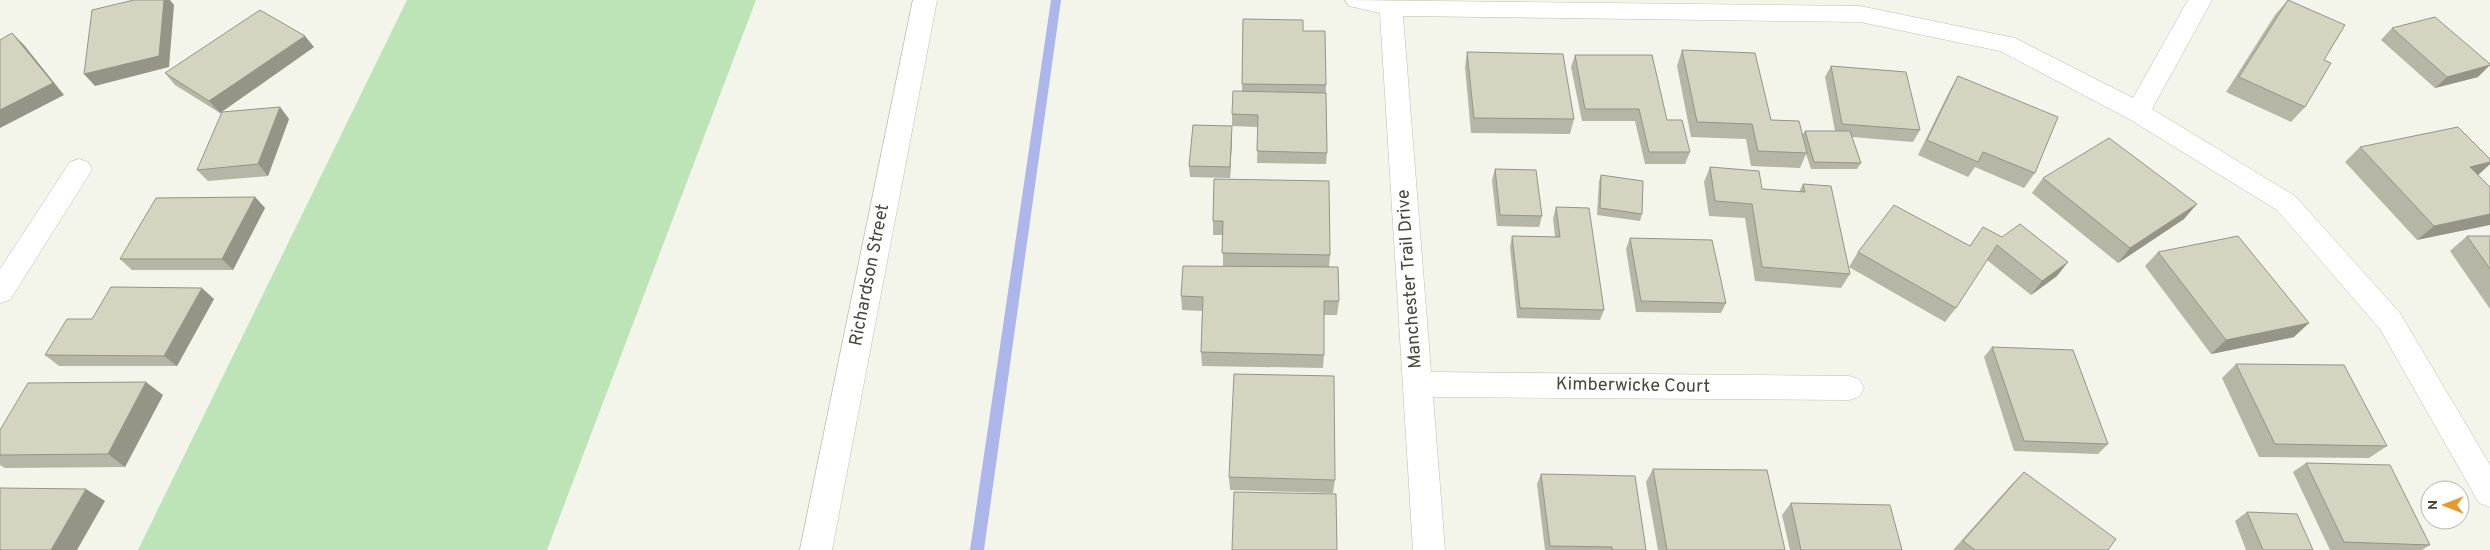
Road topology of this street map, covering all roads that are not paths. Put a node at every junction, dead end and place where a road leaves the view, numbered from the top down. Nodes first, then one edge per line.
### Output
1 (925, 0) edge
2 (1356, 0) edge
3 (2200, 0) edge
4 (1860, 7) edge
5 (1391, 8) junction
6 (2138, 112) junction
7 (79, 169) dead end
8 (0, 292) edge
9 (1417, 384) junction
10 (1849, 388) dead end
11 (2490, 493) edge
12 (816, 550) edge
13 (1429, 550) edge

1 - 12 street, Richardson Street
2 - 5 street
3 - 6 street
4 - 5 street
4 - 6 street
5 - 9 street, Manchester Trail Drive
6 - 11 street
7 - 8 street
9 - 10 street, Kimberwicke Court
9 - 13 street, Manchester Trail Drive

